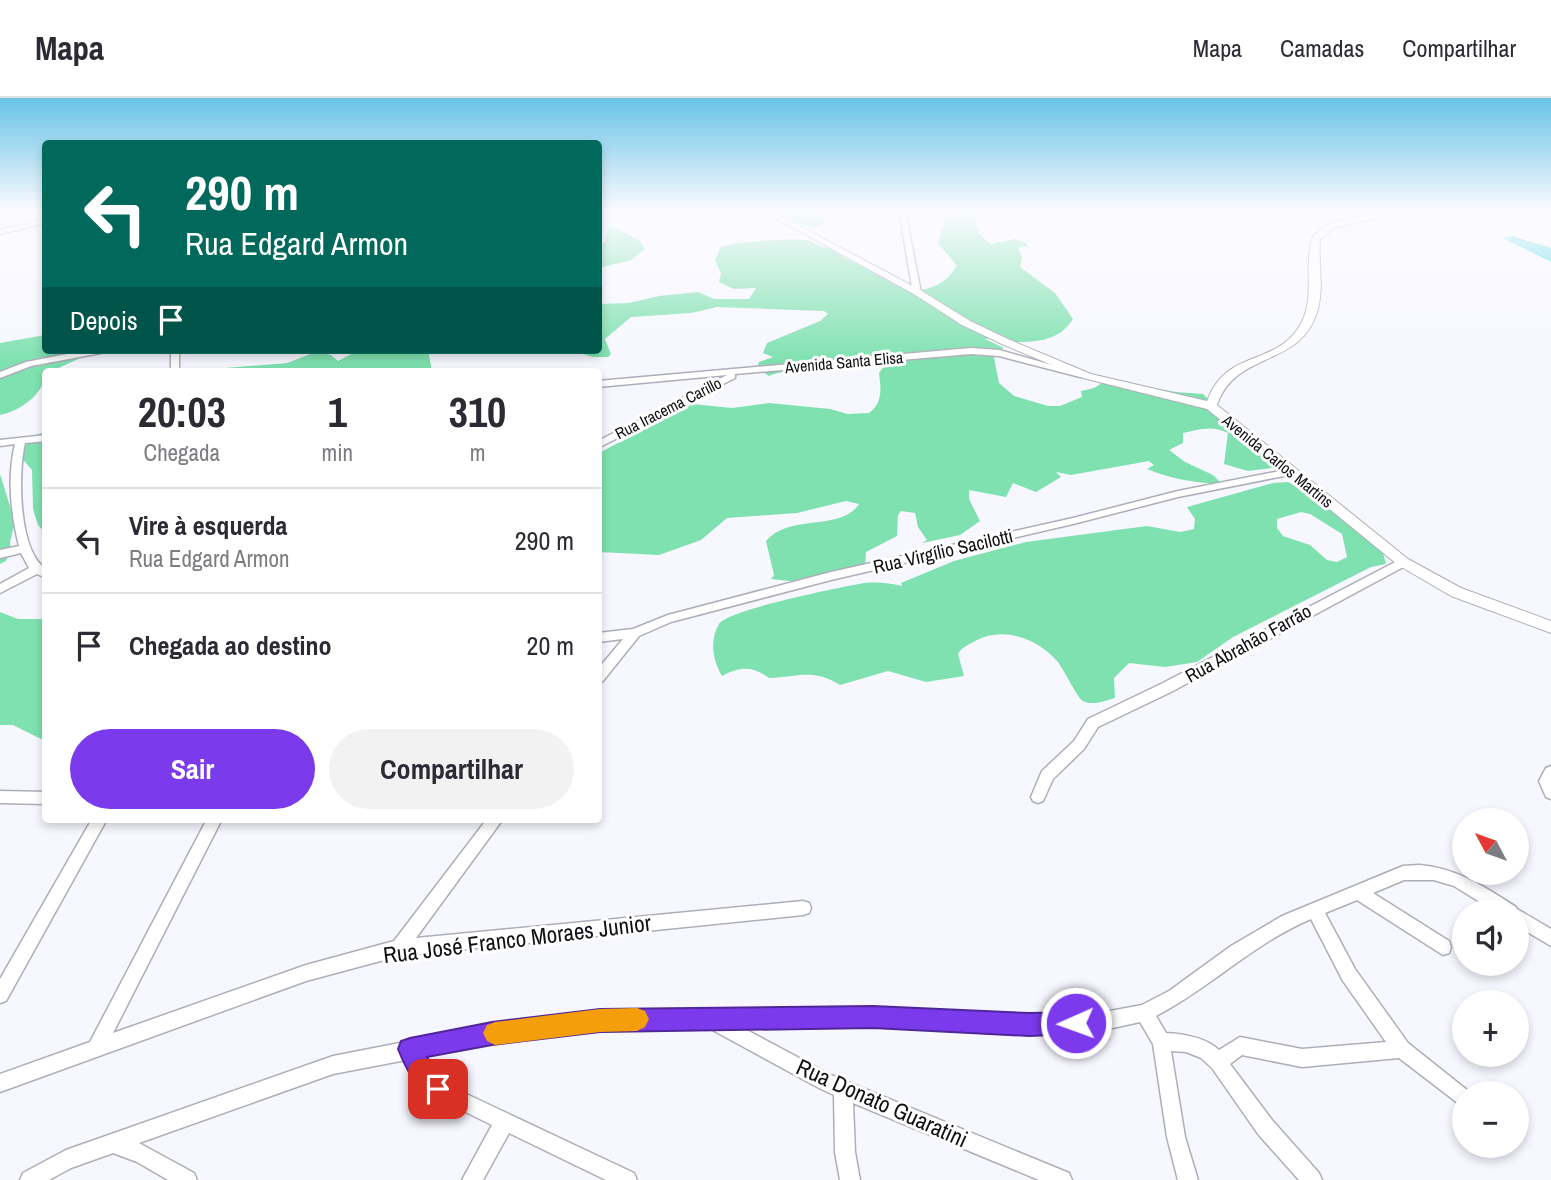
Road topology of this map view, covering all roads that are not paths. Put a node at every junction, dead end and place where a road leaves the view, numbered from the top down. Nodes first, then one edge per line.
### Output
1 (861, 261) edge
2 (912, 261) edge
3 (1315, 261) edge
4 (918, 292) junction
5 (80, 354) edge
6 (738, 372) junction
7 (0, 375) edge
8 (1087, 376) junction
9 (602, 384) edge
10 (1211, 406) junction
11 (42, 438) edge
12 (21, 440) junction
13 (0, 443) edge
14 (602, 443) edge
15 (1290, 472) junction
16 (26, 548) junction
17 (0, 554) edge
18 (1403, 562) junction
19 (41, 571) edge
20 (0, 589) edge
21 (1551, 627) edge
22 (635, 634) junction
23 (602, 638) edge
24 (602, 673) edge
25 (1551, 772) edge
26 (1551, 793) edge
27 (0, 797) edge
28 (1038, 797) dead end
29 (42, 798) edge
30 (98, 823) edge
31 (213, 823) edge
32 (493, 823) edge
33 (1360, 892) junction
34 (1489, 899) edge
35 (803, 908) dead end
36 (1314, 909) junction
37 (1529, 924) edge
38 (1551, 938) edge
39 (1443, 947) dead end
40 (399, 948) junction
41 (0, 995) edge
42 (1144, 1013) junction
43 (707, 1018) junction
44 (1161, 1041) junction
45 (1247, 1046) joint
46 (96, 1049) junction
47 (410, 1049) junction
48 (1402, 1049) junction
49 (1218, 1062) junction
50 (0, 1083) edge
51 (1452, 1088) edge
52 (843, 1089) junction
53 (505, 1121) junction
54 (114, 1144) junction
55 (142, 1154) joint
56 (30, 1180) edge
57 (187, 1180) edge
58 (472, 1180) edge
59 (627, 1180) edge
60 (850, 1180) edge
61 (1062, 1180) edge
62 (1188, 1180) edge
63 (1312, 1180) edge

1 - 4 street, Avenida Carlos Martins
2 - 4 street
3 - 10 street
4 - 8 street, Avenida Carlos Martins
5 - 7 street
6 - 8 street, Avenida Santa Elisa
6 - 9 street, Avenida Santa Elisa
6 - 14 street, Rua Iracema Carillo
8 - 10 street, Avenida Carlos Martins
10 - 15 street, Avenida Carlos Martins
11 - 12 street
12 - 13 street
12 - 16 street
15 - 18 street, Avenida Carlos Martins
15 - 22 street, Rua Virgílio Sacilotti
16 - 17 street
16 - 19 street
18 - 21 street, Avenida Carlos Martins
18 - 28 street, Rua Abrahão Farrão
19 - 20 street
22 - 23 street, Rua Virgílio Sacilotti
22 - 24 street
25 - 26 street
27 - 29 street
30 - 41 street
31 - 46 street
32 - 40 street
33 - 34 street
33 - 36 street
33 - 39 street
35 - 40 street, Rua José Franco Moraes Junior
36 - 42 street
36 - 48 street
37 - 38 street
40 - 46 street, Rua José Franco Moraes Junior
42 - 43 street
42 - 44 street
43 - 47 street
43 - 52 street, Rua Donato Guaratini
44 - 49 street
44 - 62 street
45 - 48 street
45 - 49 street
46 - 50 street, Rua José Franco Moraes Junior
47 - 53 street
47 - 54 street
48 - 51 street
49 - 63 street
52 - 60 street
52 - 61 street, Rua Donato Guaratini
53 - 58 street
53 - 59 street
54 - 55 street
54 - 56 street
55 - 57 street

